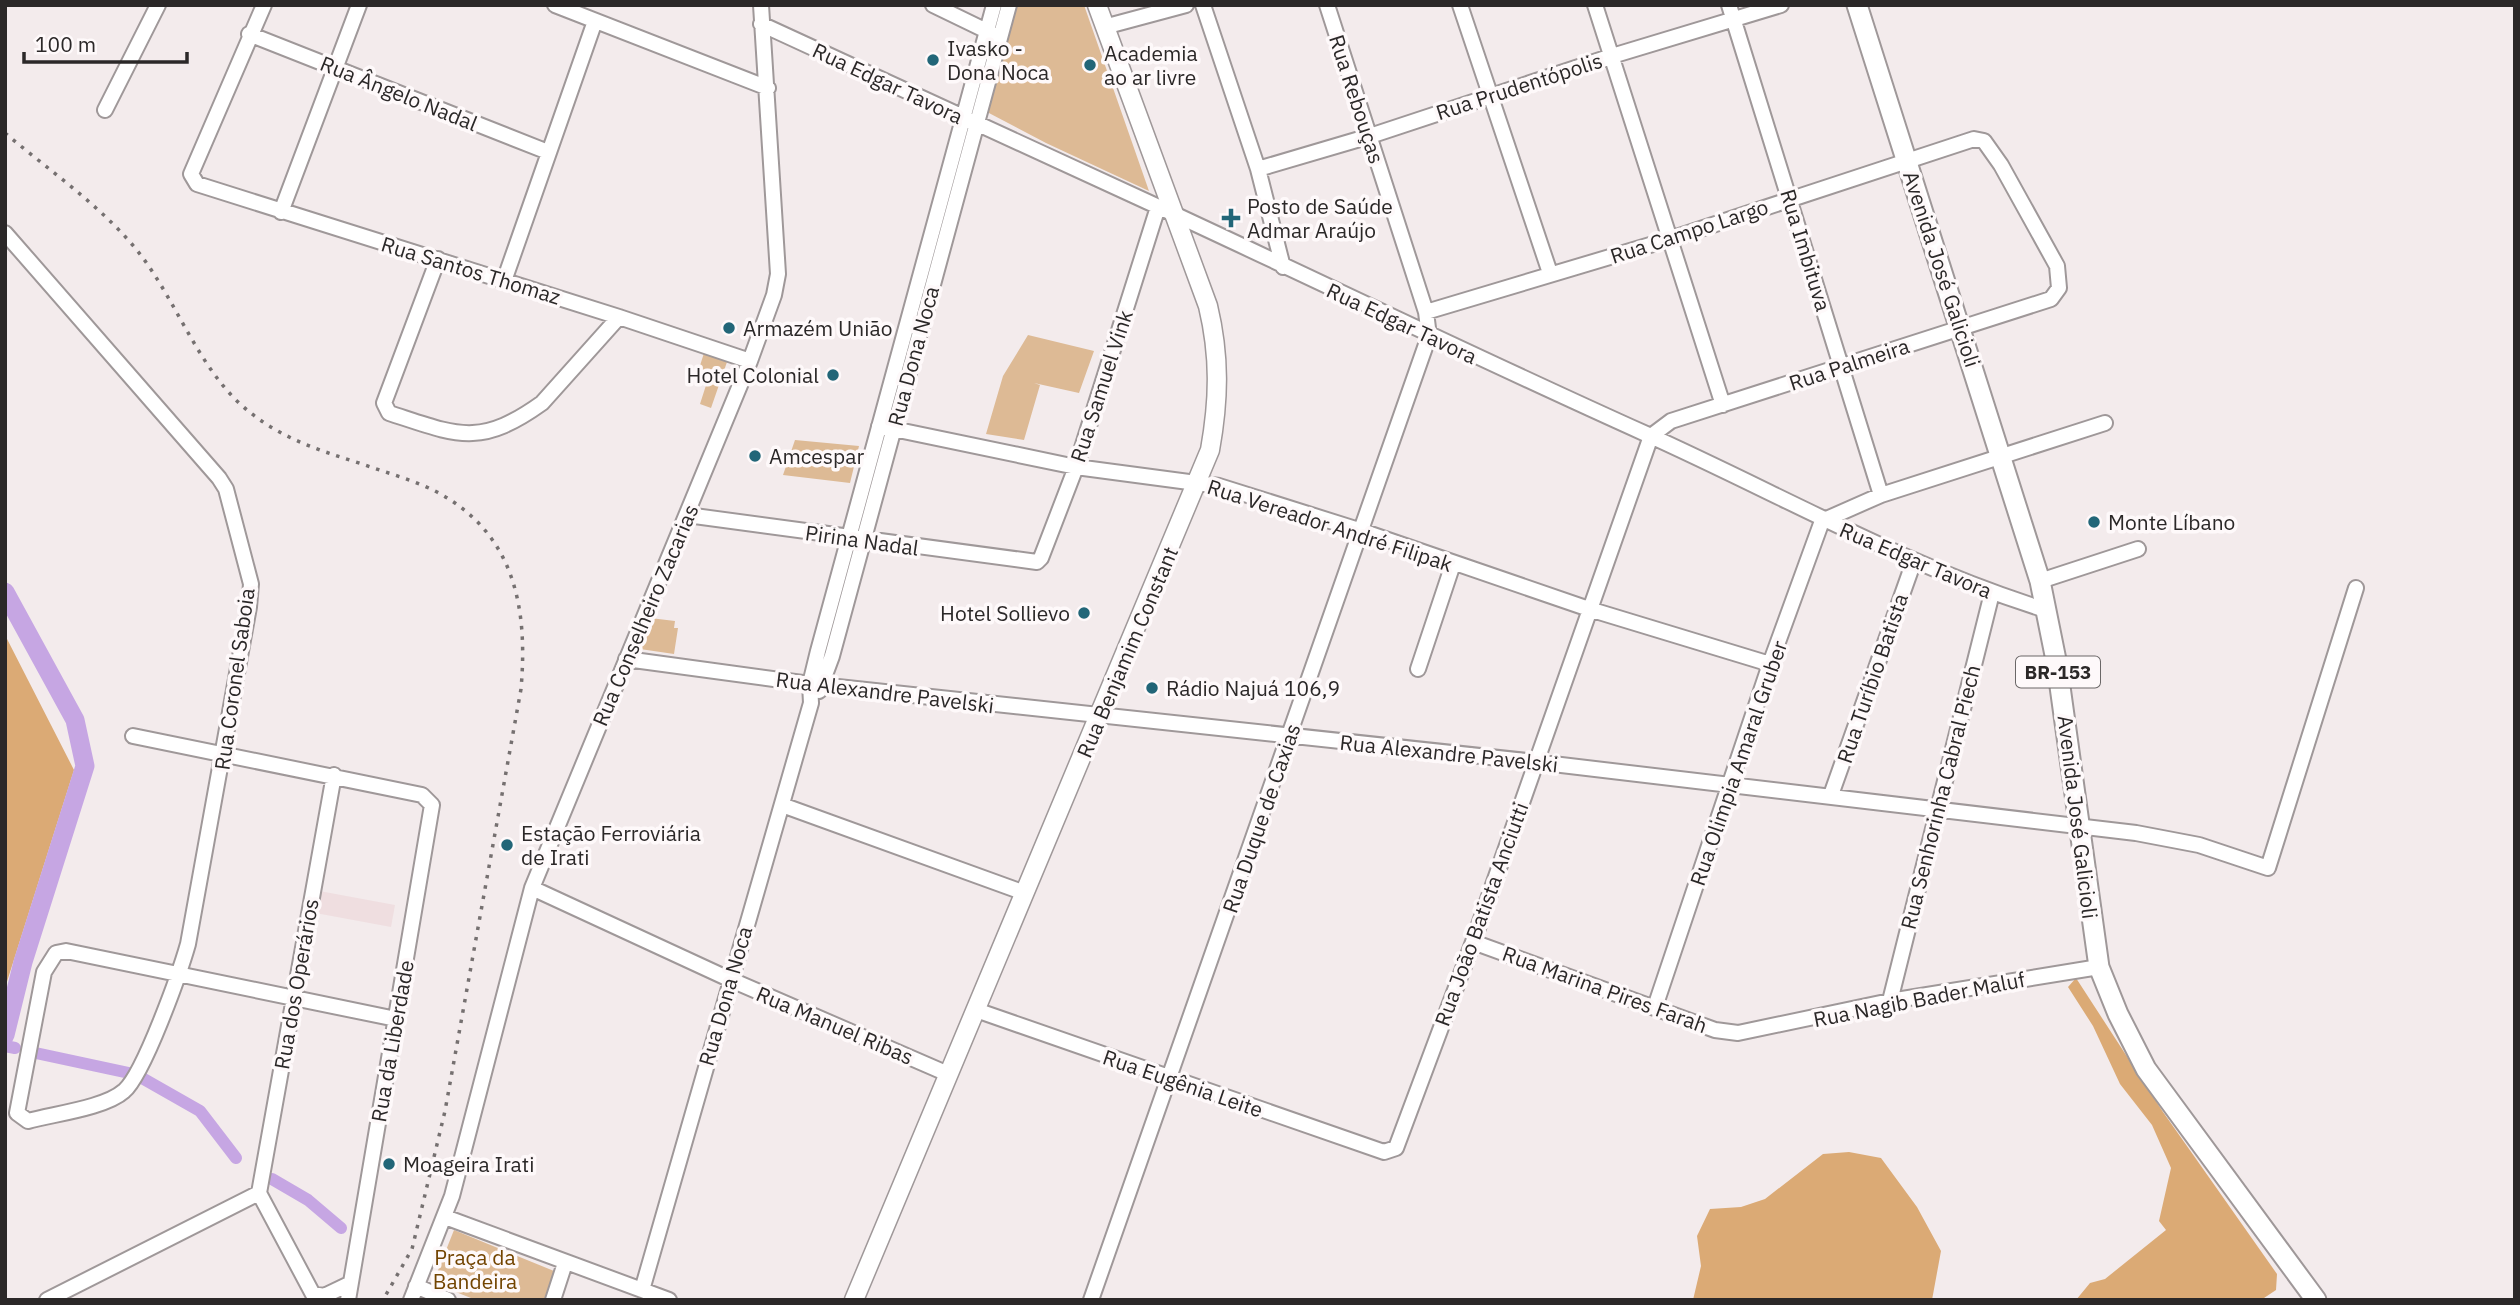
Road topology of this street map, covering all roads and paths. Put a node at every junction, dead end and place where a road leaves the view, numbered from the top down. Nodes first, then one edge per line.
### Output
1 (158, 5) edge
2 (264, 5) edge
3 (359, 5) edge
4 (555, 5) edge
5 (761, 5) edge
6 (933, 5) edge
7 (994, 5) edge
8 (1009, 5) edge
9 (1097, 5) edge
10 (1186, 5) edge
11 (1203, 5) edge
12 (1327, 5) edge
13 (1460, 5) edge
14 (1595, 5) edge
15 (1729, 5) edge
16 (1781, 5) edge
17 (1857, 5) edge
18 (595, 21) junction
19 (1734, 21) junction
20 (761, 24) junction
21 (1104, 27) junction
22 (249, 34) junction
23 (993, 34) junction
24 (1612, 56) junction
25 (334, 68) junction
26 (768, 88) junction
27 (1489, 95) junction
28 (106, 110) dead end
29 (970, 122) junction
30 (1370, 136) junction
31 (548, 152) junction
32 (1906, 160) junction
33 (1258, 169) junction
34 (1791, 198) junction
35 (1165, 210) junction
36 (281, 212) junction
37 (5, 233) edge
38 (1670, 239) junction
39 (438, 259) junction
40 (1283, 267) junction
41 (929, 272) junction
42 (1550, 273) junction
43 (504, 281) junction
44 (2051, 299) joint
45 (1426, 312) junction
46 (619, 317) junction
47 (1961, 327) junction
48 (1429, 336) junction
49 (750, 362) junction
50 (1842, 366) junction
51 (1723, 405) junction
52 (2105, 423) dead end
53 (879, 426) junction
54 (894, 430) junction
55 (1651, 436) junction
56 (2002, 458) junction
57 (1076, 467) junction
58 (1199, 482) junction
59 (1881, 495) junction
60 (687, 515) junction
61 (1822, 520) junction
62 (1362, 531) junction
63 (848, 538) junction
64 (863, 540) junction
65 (2138, 549) dead end
66 (1914, 561) junction
67 (1037, 562) joint
68 (1453, 564) junction
69 (2040, 581) junction
70 (2356, 588) dead end
71 (1992, 593) junction
72 (1588, 609) junction
73 (2046, 610) junction
74 (626, 659) junction
75 (1770, 664) junction
76 (1418, 669) dead end
77 (816, 684) junction
78 (1100, 716) junction
79 (1290, 735) junction
80 (133, 736) dead end
81 (225, 755) junction
82 (1536, 762) junction
83 (334, 775) junction
84 (1731, 784) junction
85 (1831, 795) junction
86 (782, 805) junction
87 (1936, 808) junction
88 (2078, 826) junction
89 (532, 888) junction
90 (1025, 893) junction
91 (1473, 942) junction
92 (2099, 967) junction
93 (180, 973) junction
94 (729, 979) junction
95 (294, 996) junction
96 (1890, 1001) junction
97 (1656, 1007) junction
98 (976, 1010) junction
99 (396, 1019) junction
100 (1738, 1033) joint
101 (948, 1074) junction
102 (1170, 1079) junction
103 (1391, 1152) joint
104 (259, 1193) junction
105 (445, 1217) junction
106 (565, 1263) junction
107 (349, 1284) junction
108 (642, 1290) junction
109 (857, 1291) edge
110 (411, 1295) edge
111 (317, 1298) edge
112 (47, 1300) edge
113 (348, 1300) edge
114 (448, 1300) edge
115 (553, 1300) edge
116 (669, 1300) edge
117 (844, 1300) edge
118 (1091, 1300) edge
119 (2316, 1300) edge

1 - 28 street
2 - 22 street
3 - 25 street
4 - 18 street
5 - 20 street, Rua Conselheiro Zacarias
6 - 23 street
7 - 23 street, Rua Dona Noca
8 - 23 street, Rua Dona Noca
9 - 21 main road, Rua Benjamim Constant
10 - 21 street
11 - 33 street
12 - 30 street, Rua Rebouças
13 - 27 street
14 - 24 street
15 - 19 street, Rua Imbituva
16 - 19 street, Rua Prudentópolis
17 - 32 highway, Avenida José Galicioli / BR-153
18 - 26 street
18 - 31 street
19 - 24 street, Rua Prudentópolis
19 - 34 street, Rua Imbituva
20 - 26 street, Rua Conselheiro Zacarias
20 - 29 street, Rua Edgar Tavora
21 - 35 main road, Rua Benjamim Constant
22 - 25 street, Rua Ângelo Nadal
22 - 36 street, Rua Santos Thomaz
23 - 29 street, Rua Dona Noca
24 - 27 street, Rua Prudentópolis
24 - 38 street
25 - 31 street, Rua Ângelo Nadal
25 - 36 street
26 - 49 street, Rua Conselheiro Zacarias
27 - 30 street, Rua Prudentópolis
27 - 42 street
29 - 35 street, Rua Edgar Tavora
29 - 41 street, Rua Dona Noca
30 - 33 street, Rua Prudentópolis
30 - 45 street, Rua Rebouças
31 - 43 street
32 - 34 street, Rua Campo Largo
32 - 44 street, Rua Campo Largo
32 - 47 highway, Avenida José Galicioli / BR-153
33 - 40 street
34 - 38 street, Rua Campo Largo
34 - 50 street, Rua Imbituva
35 - 40 street, Rua Edgar Tavora
35 - 57 street, Rua Samuel Vink
35 - 58 main road, Rua Benjamim Constant
36 - 39 street, Rua Santos Thomaz
37 - 81 street, Rua Coronel Saboia
38 - 42 street, Rua Campo Largo
38 - 51 street
39 - 43 street, Rua Santos Thomaz
39 - 46 street
40 - 48 street, Rua Edgar Tavora
41 - 53 street, Rua Dona Noca
41 - 54 street, Rua Dona Noca
42 - 45 street, Rua Campo Largo
43 - 46 street, Rua Santos Thomaz
44 - 47 street, Rua Palmeira
45 - 48 street
46 - 49 street, Rua Santos Thomaz
47 - 50 street, Rua Palmeira
47 - 56 highway, Avenida José Galicioli / BR-153
48 - 55 street, Rua Edgar Tavora
48 - 62 street, Rua Duque de Caxias
49 - 60 street, Rua Conselheiro Zacarias
50 - 51 street, Rua Palmeira
50 - 59 street, Rua Imbituva
51 - 55 street, Rua Palmeira
52 - 56 street
53 - 54 street, Rua Vereador André Filipak
53 - 63 street, Rua Dona Noca
54 - 57 street, Rua Vereador André Filipak
54 - 64 street, Rua Dona Noca
55 - 61 street, Rua Edgar Tavora
55 - 72 street, Rua João Batista Anciutti
56 - 59 street
56 - 69 highway, Avenida José Galicioli / BR-153
57 - 58 street, Rua Vereador André Filipak
57 - 67 street, Rua Samuel Vink
58 - 62 street, Rua Vereador André Filipak
58 - 78 main road, Rua Benjamim Constant
59 - 61 street
60 - 63 street, Pirina Nadal
60 - 74 street, Rua Conselheiro Zacarias
61 - 66 street, Rua Edgar Tavora
61 - 75 street, Rua Olimpia Amaral Gruber
62 - 68 street, Rua Vereador André Filipak
62 - 79 street, Rua Duque de Caxias
63 - 64 street, Pirina Nadal
63 - 77 street, Rua Dona Noca
64 - 67 street, Pirina Nadal
64 - 77 street, Rua Dona Noca
65 - 69 street
66 - 71 street, Rua Edgar Tavora
66 - 85 street, Rua Turíbio Batista
68 - 72 street, Rua Vereador André Filipak
68 - 76 street
69 - 73 highway, Avenida José Galicioli / BR-153
70 - 88 street, Rua Alexandre Pavelski
71 - 73 street, Rua Edgar Tavora
71 - 87 street, Rua Senhorinha Cabral Piech
72 - 75 street, Rua Vereador André Filipak
72 - 82 street, Rua João Batista Anciutti
73 - 88 highway, Avenida José Galicioli / BR-153
74 - 77 street, Rua Alexandre Pavelski
74 - 89 street, Rua Conselheiro Zacarias
75 - 84 street, Rua Olimpia Amaral Gruber
77 - 78 street, Rua Alexandre Pavelski
77 - 86 street, Rua Dona Noca
78 - 79 street, Rua Alexandre Pavelski
78 - 90 main road, Rua Benjamim Constant
79 - 82 street, Rua Alexandre Pavelski
79 - 102 street, Rua Duque de Caxias
80 - 81 street
81 - 83 street
81 - 93 street, Rua Coronel Saboia
82 - 84 street, Rua Alexandre Pavelski
82 - 91 street, Rua João Batista Anciutti
83 - 95 street, Rua dos Operários
83 - 99 street, Rua da Liberdade
84 - 85 street, Rua Alexandre Pavelski
84 - 97 street, Rua Olimpia Amaral Gruber
85 - 87 street, Rua Alexandre Pavelski
86 - 90 street
86 - 94 street, Rua Dona Noca
87 - 88 street, Rua Alexandre Pavelski
87 - 96 street, Rua Senhorinha Cabral Piech
88 - 92 highway, Avenida José Galicioli / BR-153
89 - 94 street, Rua Manuel Ribas
89 - 105 street, Rua Conselheiro Zacarias
90 - 98 main road, Rua Benjamim Constant
91 - 97 street, Rua Marina Pires Farah
91 - 103 street, Rua João Batista Anciutti
92 - 96 street, Rua Nagib Bader Maluf
92 - 119 highway, Avenida José Galicioli / BR-153
93 - 93 street, Rua Coronel Saboia
93 - 95 street
94 - 101 street, Rua Manuel Ribas
94 - 108 street, Rua Dona Noca
95 - 99 street
95 - 104 street, Rua dos Operários
96 - 100 street, Rua Nagib Bader Maluf
97 - 100 street, Rua Marina Pires Farah
98 - 101 main road, Rua Benjamim Constant
98 - 102 street, Rua Eugênia Leite
99 - 107 street, Rua da Liberdade
101 - 109 main road, Rua Benjamim Constant
102 - 103 street, Rua Eugênia Leite
102 - 118 street, Rua Duque de Caxias
104 - 111 street
104 - 112 street
105 - 106 street
105 - 110 street, Rua Conselheiro Zacarias
106 - 108 street
106 - 115 street
107 - 111 street
107 - 113 street, Rua da Liberdade
108 - 116 street
109 - 117 main road, Rua Benjamim Constant
110 - 114 street

